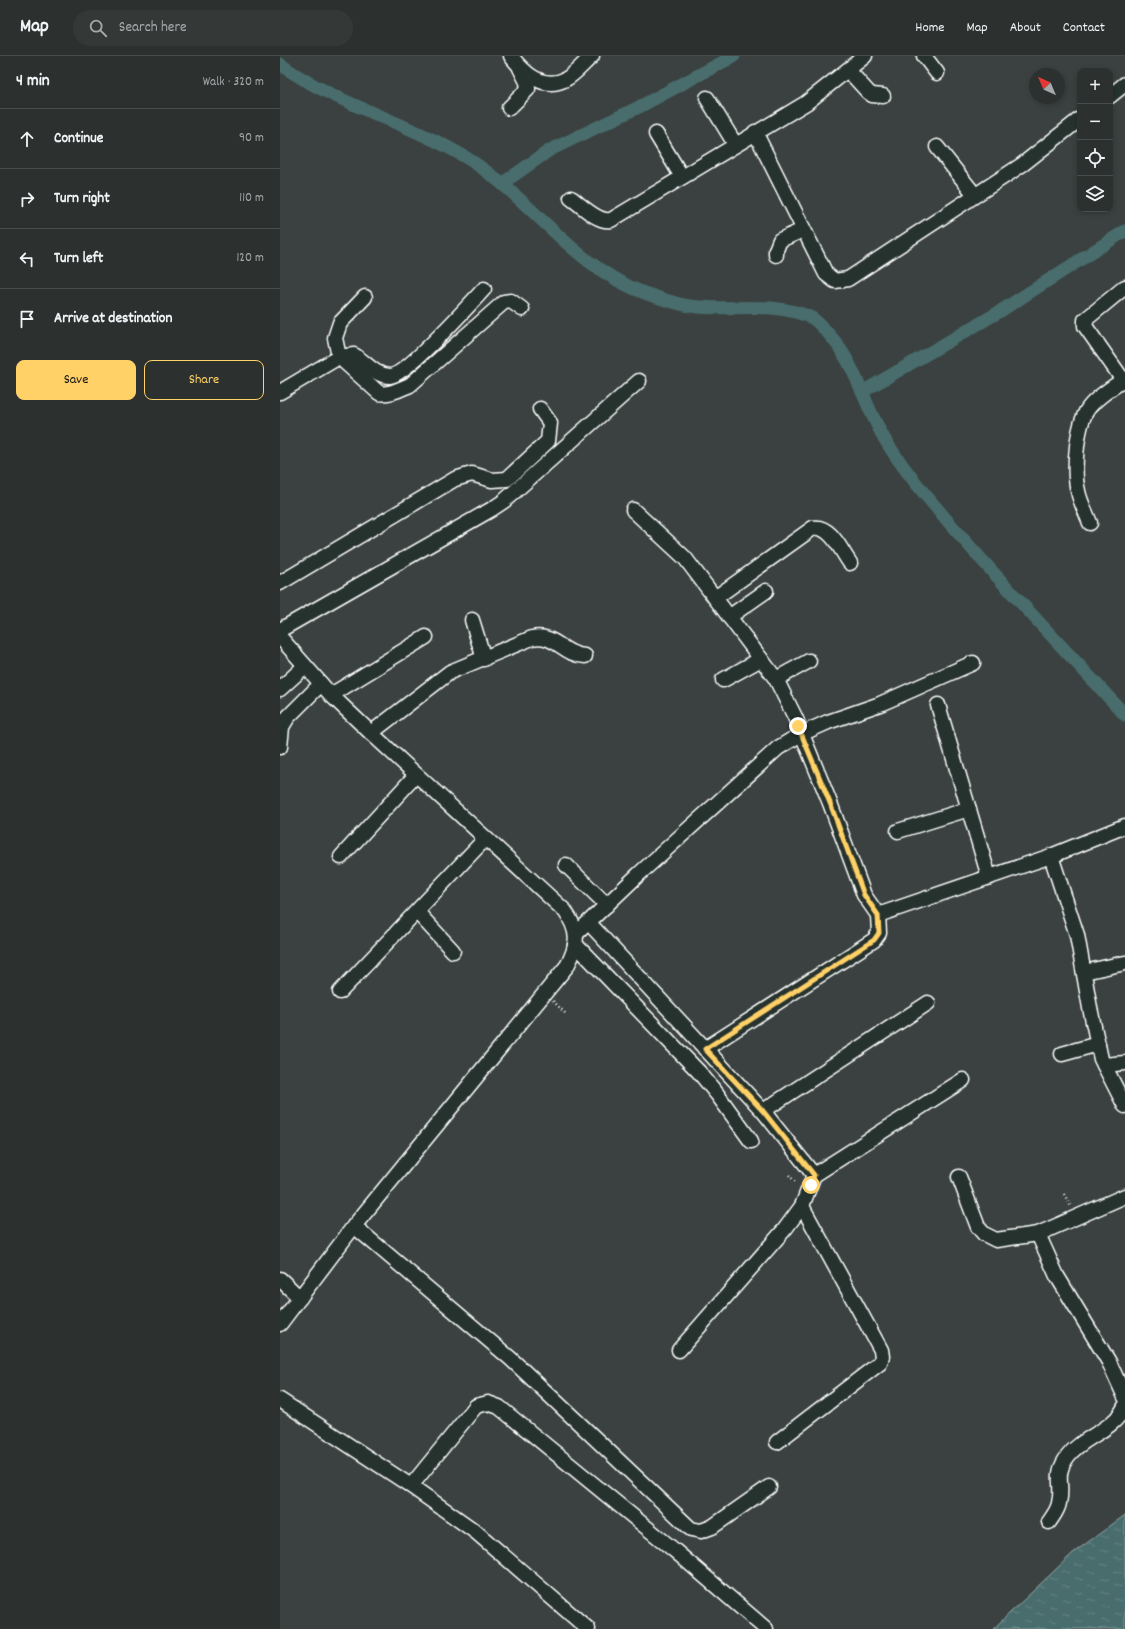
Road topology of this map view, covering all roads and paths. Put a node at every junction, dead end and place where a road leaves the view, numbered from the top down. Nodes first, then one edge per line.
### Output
1 (511, 56) edge
2 (592, 56) edge
3 (864, 56) edge
4 (924, 56) edge
5 (520, 68) junction
6 (848, 70) junction
7 (937, 74) dead end
8 (1125, 84) edge
9 (1113, 94) edge
10 (883, 96) dead end
11 (707, 98) dead end
12 (509, 108) dead end
13 (1077, 121) edge
14 (755, 132) junction
15 (656, 134) dead end
16 (735, 144) junction
17 (937, 147) dead end
18 (682, 177) junction
19 (975, 195) junction
20 (571, 198) dead end
21 (803, 230) junction
22 (776, 255) dead end
23 (1125, 288) edge
24 (484, 289) dead end
25 (365, 297) dead end
26 (522, 309) dead end
27 (339, 357) junction
28 (1124, 379) edge
29 (639, 381) dead end
30 (280, 392) edge
31 (540, 409) dead end
32 (633, 510) dead end
33 (1090, 522) dead end
34 (850, 563) dead end
35 (280, 583) edge
36 (766, 591) dead end
37 (715, 598) junction
38 (729, 617) junction
39 (472, 620) dead end
40 (280, 630) edge
41 (280, 637) edge
42 (426, 637) dead end
43 (585, 656) dead end
44 (484, 659) junction
45 (761, 659) junction
46 (808, 661) dead end
47 (973, 663) dead end
48 (305, 666) junction
49 (776, 679) junction
50 (722, 680) dead end
51 (321, 684) junction
52 (280, 689) edge
53 (331, 695) junction
54 (938, 705) dead end
55 (371, 733) junction
56 (801, 734) junction
57 (280, 747) edge
58 (416, 776) junction
59 (969, 809) junction
60 (1125, 826) edge
61 (898, 832) dead end
62 (485, 839) junction
63 (1051, 856) junction
64 (341, 857) dead end
65 (566, 865) dead end
66 (989, 878) junction
67 (607, 905) junction
68 (417, 912) junction
69 (878, 915) junction
70 (589, 923) junction
71 (576, 939) junction
72 (453, 951) dead end
73 (1125, 964) edge
74 (1084, 972) junction
75 (340, 992) dead end
76 (546, 993) junction
77 (928, 1003) dead end
78 (567, 1015) dead end
79 (1098, 1044) junction
80 (705, 1049) junction
81 (1062, 1054) dead end
82 (1125, 1063) edge
83 (1104, 1065) junction
84 (963, 1080) dead end
85 (1125, 1106) edge
86 (763, 1111) junction
87 (751, 1141) dead end
88 (814, 1175) junction
89 (959, 1177) dead end
90 (1125, 1196) edge
91 (802, 1206) junction
92 (354, 1226) junction
93 (1038, 1234) junction
94 (280, 1279) edge
95 (300, 1298) junction
96 (280, 1324) edge
97 (679, 1350) dead end
98 (1125, 1397) edge
99 (280, 1400) edge
100 (1125, 1406) edge
101 (776, 1442) dead end
102 (411, 1486) junction
103 (769, 1487) dead end
104 (1050, 1522) dead end
105 (588, 1629) edge
106 (766, 1629) edge

1 - 5 street
2 - 5 street
3 - 6 street
4 - 7 street
5 - 12 street
6 - 10 street
6 - 14 street
8 - 9 street
11 - 16 street
13 - 19 street
14 - 16 street
14 - 21 street
15 - 18 street
16 - 18 street
17 - 19 street
18 - 20 street
19 - 21 street
21 - 22 street
23 - 28 street
24 - 27 street
25 - 27 street
26 - 27 street
27 - 30 street
28 - 33 street
29 - 40 street
31 - 35 street
32 - 37 street
34 - 37 street
36 - 38 street
37 - 38 street
38 - 45 street
39 - 44 street
41 - 48 street
42 - 53 street
43 - 44 street
44 - 55 street
45 - 49 street
45 - 50 street
46 - 49 street
47 - 56 street
48 - 51 street
48 - 52 street
49 - 56 street
51 - 53 street
51 - 57 street
53 - 55 street
54 - 59 street
55 - 58 street
56 - 67 street
56 - 69 street
58 - 62 street
58 - 64 street
59 - 61 street
59 - 66 street
60 - 63 street
62 - 68 street
62 - 71 street
63 - 66 street
63 - 74 street
65 - 67 street
66 - 69 street
67 - 70 street
68 - 72 street
68 - 75 street
69 - 80 street
70 - 71 street
70 - 80 street
71 - 76 street
71 - 87 street
73 - 74 street
74 - 79 street
76 - 78 path
76 - 92 street
77 - 86 street
79 - 81 street
79 - 83 street
80 - 86 street
82 - 83 street
83 - 85 street
84 - 88 street
86 - 88 street
88 - 91 street
89 - 93 street
90 - 93 street
91 - 97 street
91 - 101 street
92 - 95 street
92 - 103 street
93 - 98 street
94 - 95 street
95 - 96 street
99 - 102 street
100 - 104 street
102 - 105 street
102 - 106 street

